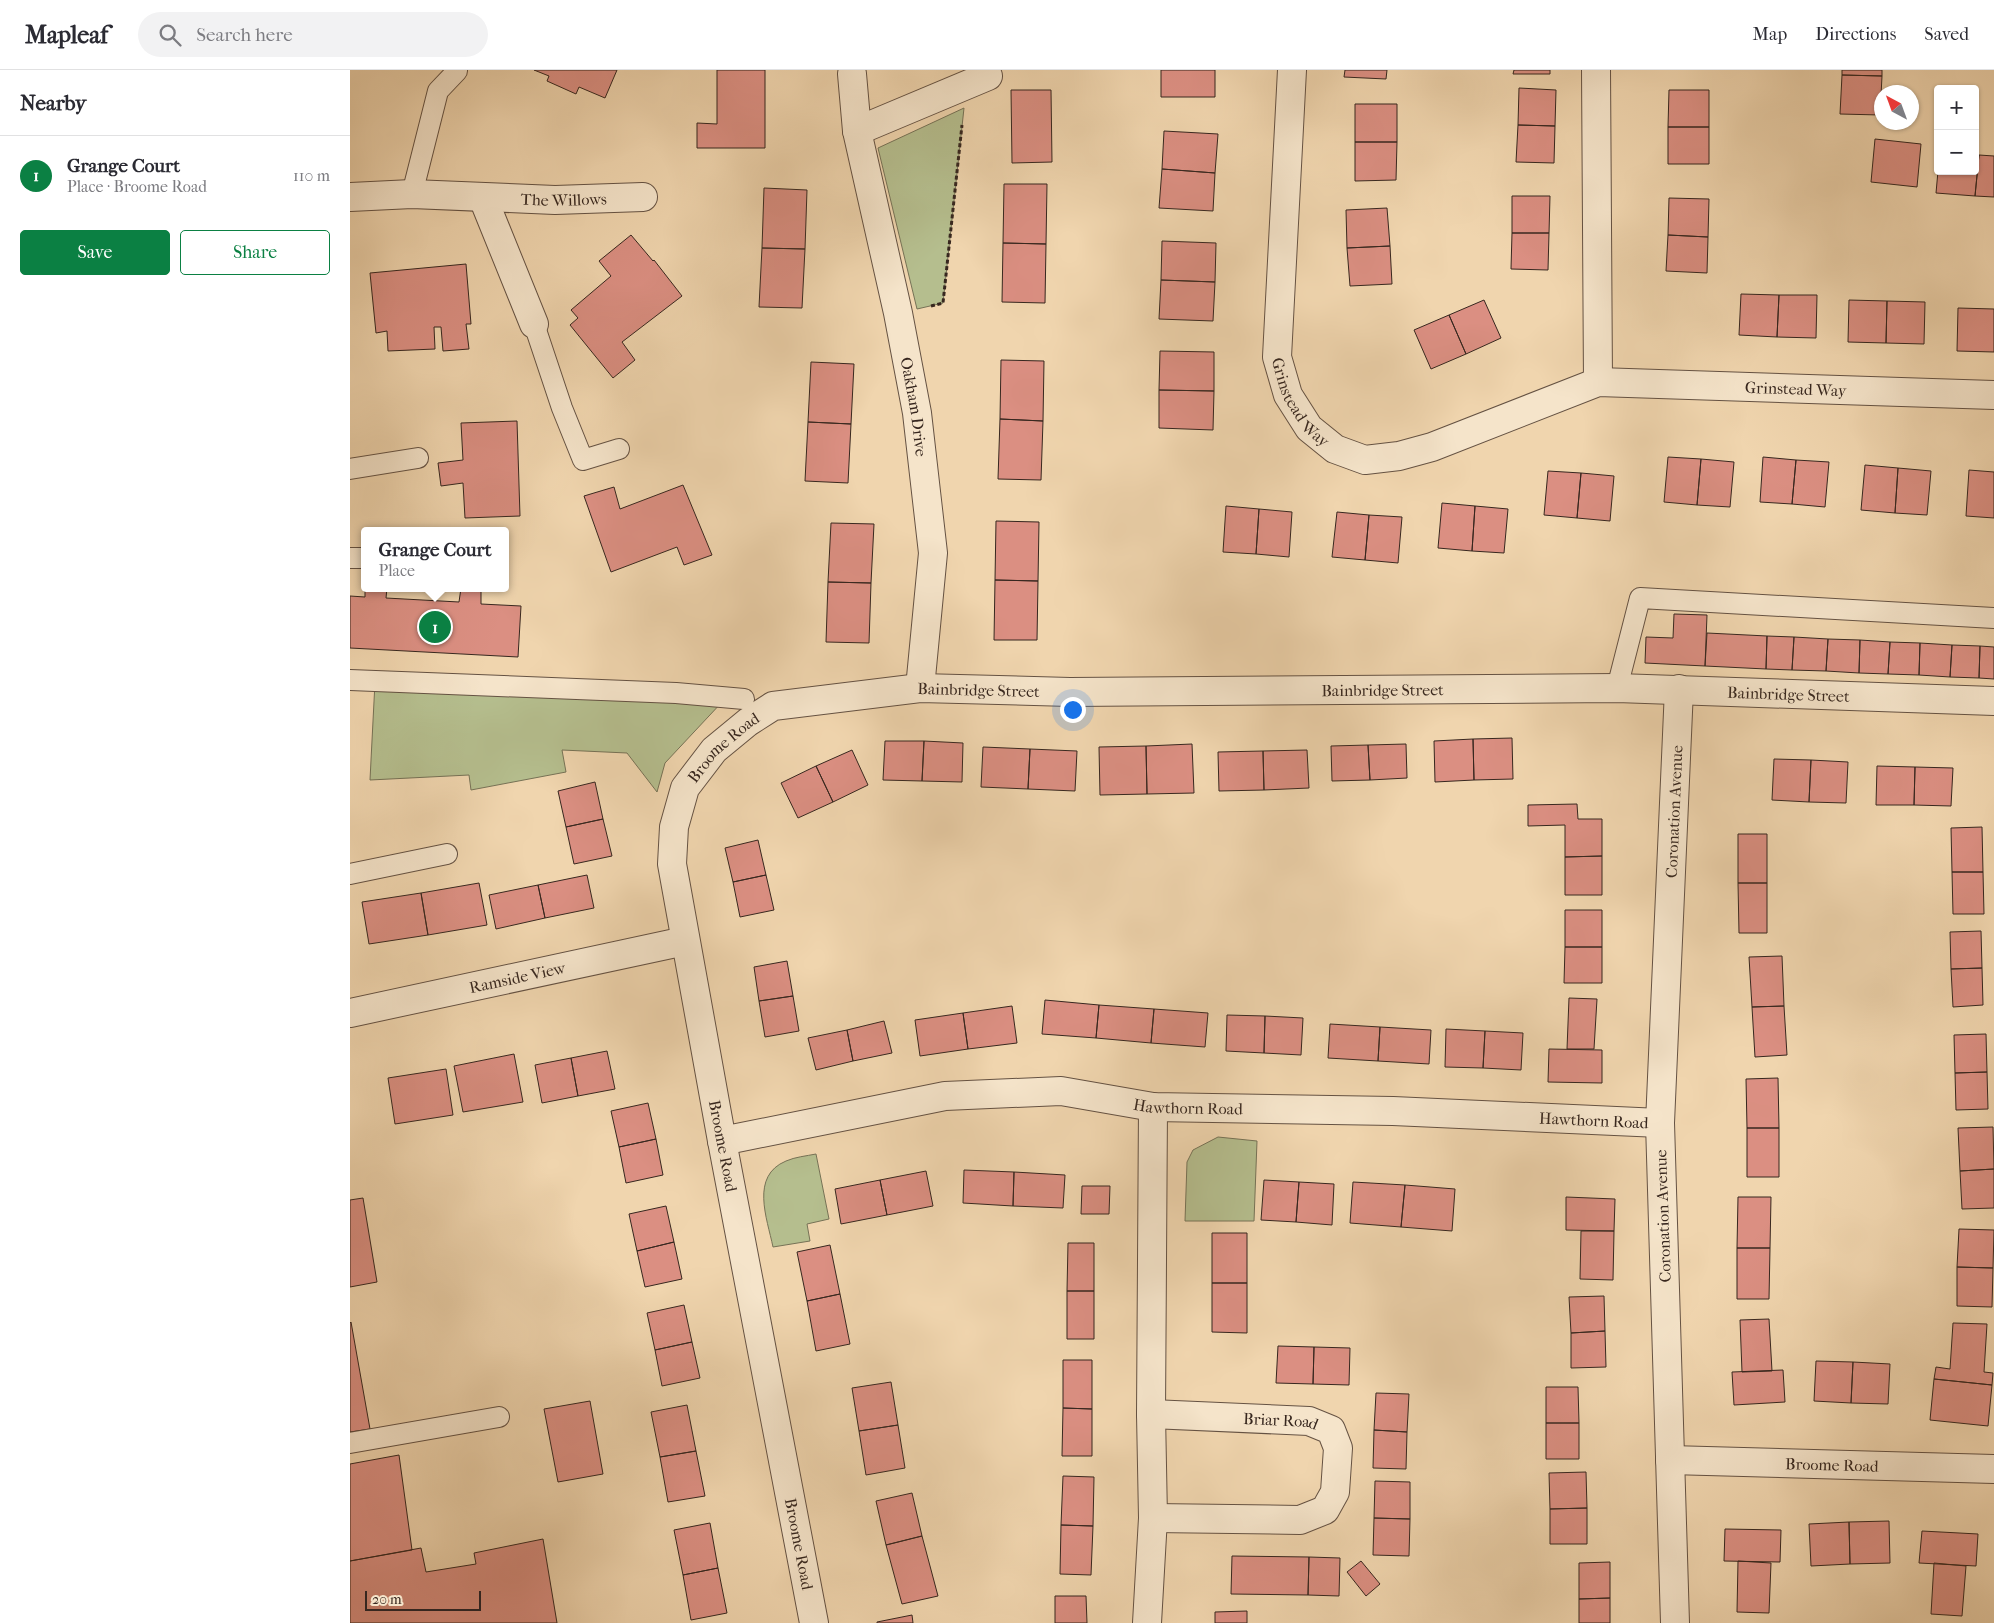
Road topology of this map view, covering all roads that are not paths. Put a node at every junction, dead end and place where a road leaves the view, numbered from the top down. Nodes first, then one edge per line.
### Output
1 (1292, 70) edge
2 (1596, 70) edge
3 (457, 71) edge
4 (852, 74) dead end
5 (977, 80) road end
6 (857, 131) junction
7 (412, 194) junction
8 (350, 197) edge
9 (643, 197) dead end
10 (483, 198) junction
11 (534, 324) joint
12 (1598, 382) junction
13 (1994, 395) edge
14 (620, 449) dead end
15 (418, 458) dead end
16 (350, 469) edge
17 (1994, 618) edge
18 (350, 680) edge
19 (920, 688) junction
20 (1618, 688) junction
21 (1679, 690) junction
22 (744, 698) dead end
23 (1994, 701) edge
24 (773, 706) joint
25 (447, 854) dead end
26 (350, 874) edge
27 (685, 941) junction
28 (350, 1013) edge
29 (1152, 1107) junction
30 (1660, 1124) junction
31 (722, 1141) junction
32 (1151, 1414) junction
33 (499, 1417) dead end
34 (350, 1443) edge
35 (1670, 1460) junction
36 (1994, 1470) edge
37 (1153, 1518) junction
38 (814, 1623) edge
39 (1147, 1623) edge
40 (1675, 1623) edge

1 - 12 street, Grinstead Way
2 - 12 street
3 - 7 lane
4 - 6 street, Oakham Drive
5 - 6 street
6 - 19 street, Oakham Drive
7 - 8 street, The Willows
7 - 10 street, The Willows
9 - 10 street, The Willows
10 - 11 street
11 - 14 lane
12 - 13 street, Grinstead Way
15 - 16 lane
17 - 20 lane
18 - 22 lane
19 - 20 street, Bainbridge Street
19 - 24 street, Bainbridge Street
20 - 21 street, Bainbridge Street
21 - 23 street, Bainbridge Street
21 - 30 street, Coronation Avenue
24 - 27 street, Broome Road
25 - 26 lane
27 - 28 street, Ramside View
27 - 31 street, Broome Road
29 - 30 street, Hawthorn Road
29 - 31 street, Hawthorn Road
29 - 32 street
30 - 35 street, Coronation Avenue
31 - 38 street, Broome Road
32 - 37 street
32 - 37 street, Briar Road
33 - 34 lane
35 - 36 street, Broome Road
35 - 40 street, Coronation Avenue
37 - 39 street

